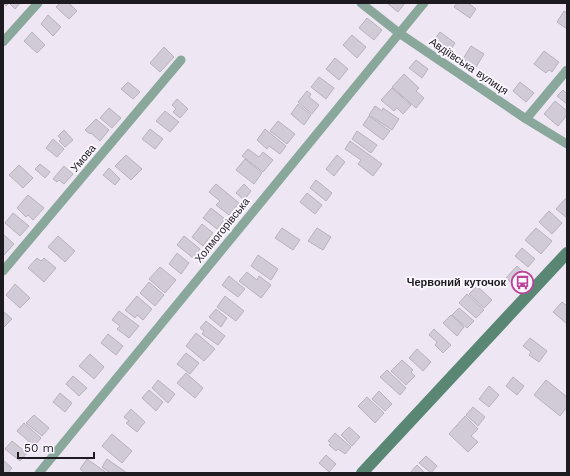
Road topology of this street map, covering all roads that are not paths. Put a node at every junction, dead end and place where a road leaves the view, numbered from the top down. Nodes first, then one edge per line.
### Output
1 (38, 3) edge
2 (361, 3) edge
3 (424, 3) edge
4 (399, 33) junction
5 (3, 42) edge
6 (181, 60) dead end
7 (567, 70) edge
8 (526, 119) junction
9 (567, 144) edge
10 (567, 253) edge
11 (3, 271) edge
12 (39, 473) edge
13 (362, 473) edge

1 - 5 street
2 - 4 street, Авдіївська вулиця
3 - 4 street, Холмогорівська
4 - 8 street, Авдіївська вулиця
4 - 12 street, Холмогорівська
6 - 11 street, Умова
7 - 8 street
8 - 9 street, Авдіївська вулиця
10 - 13 street

